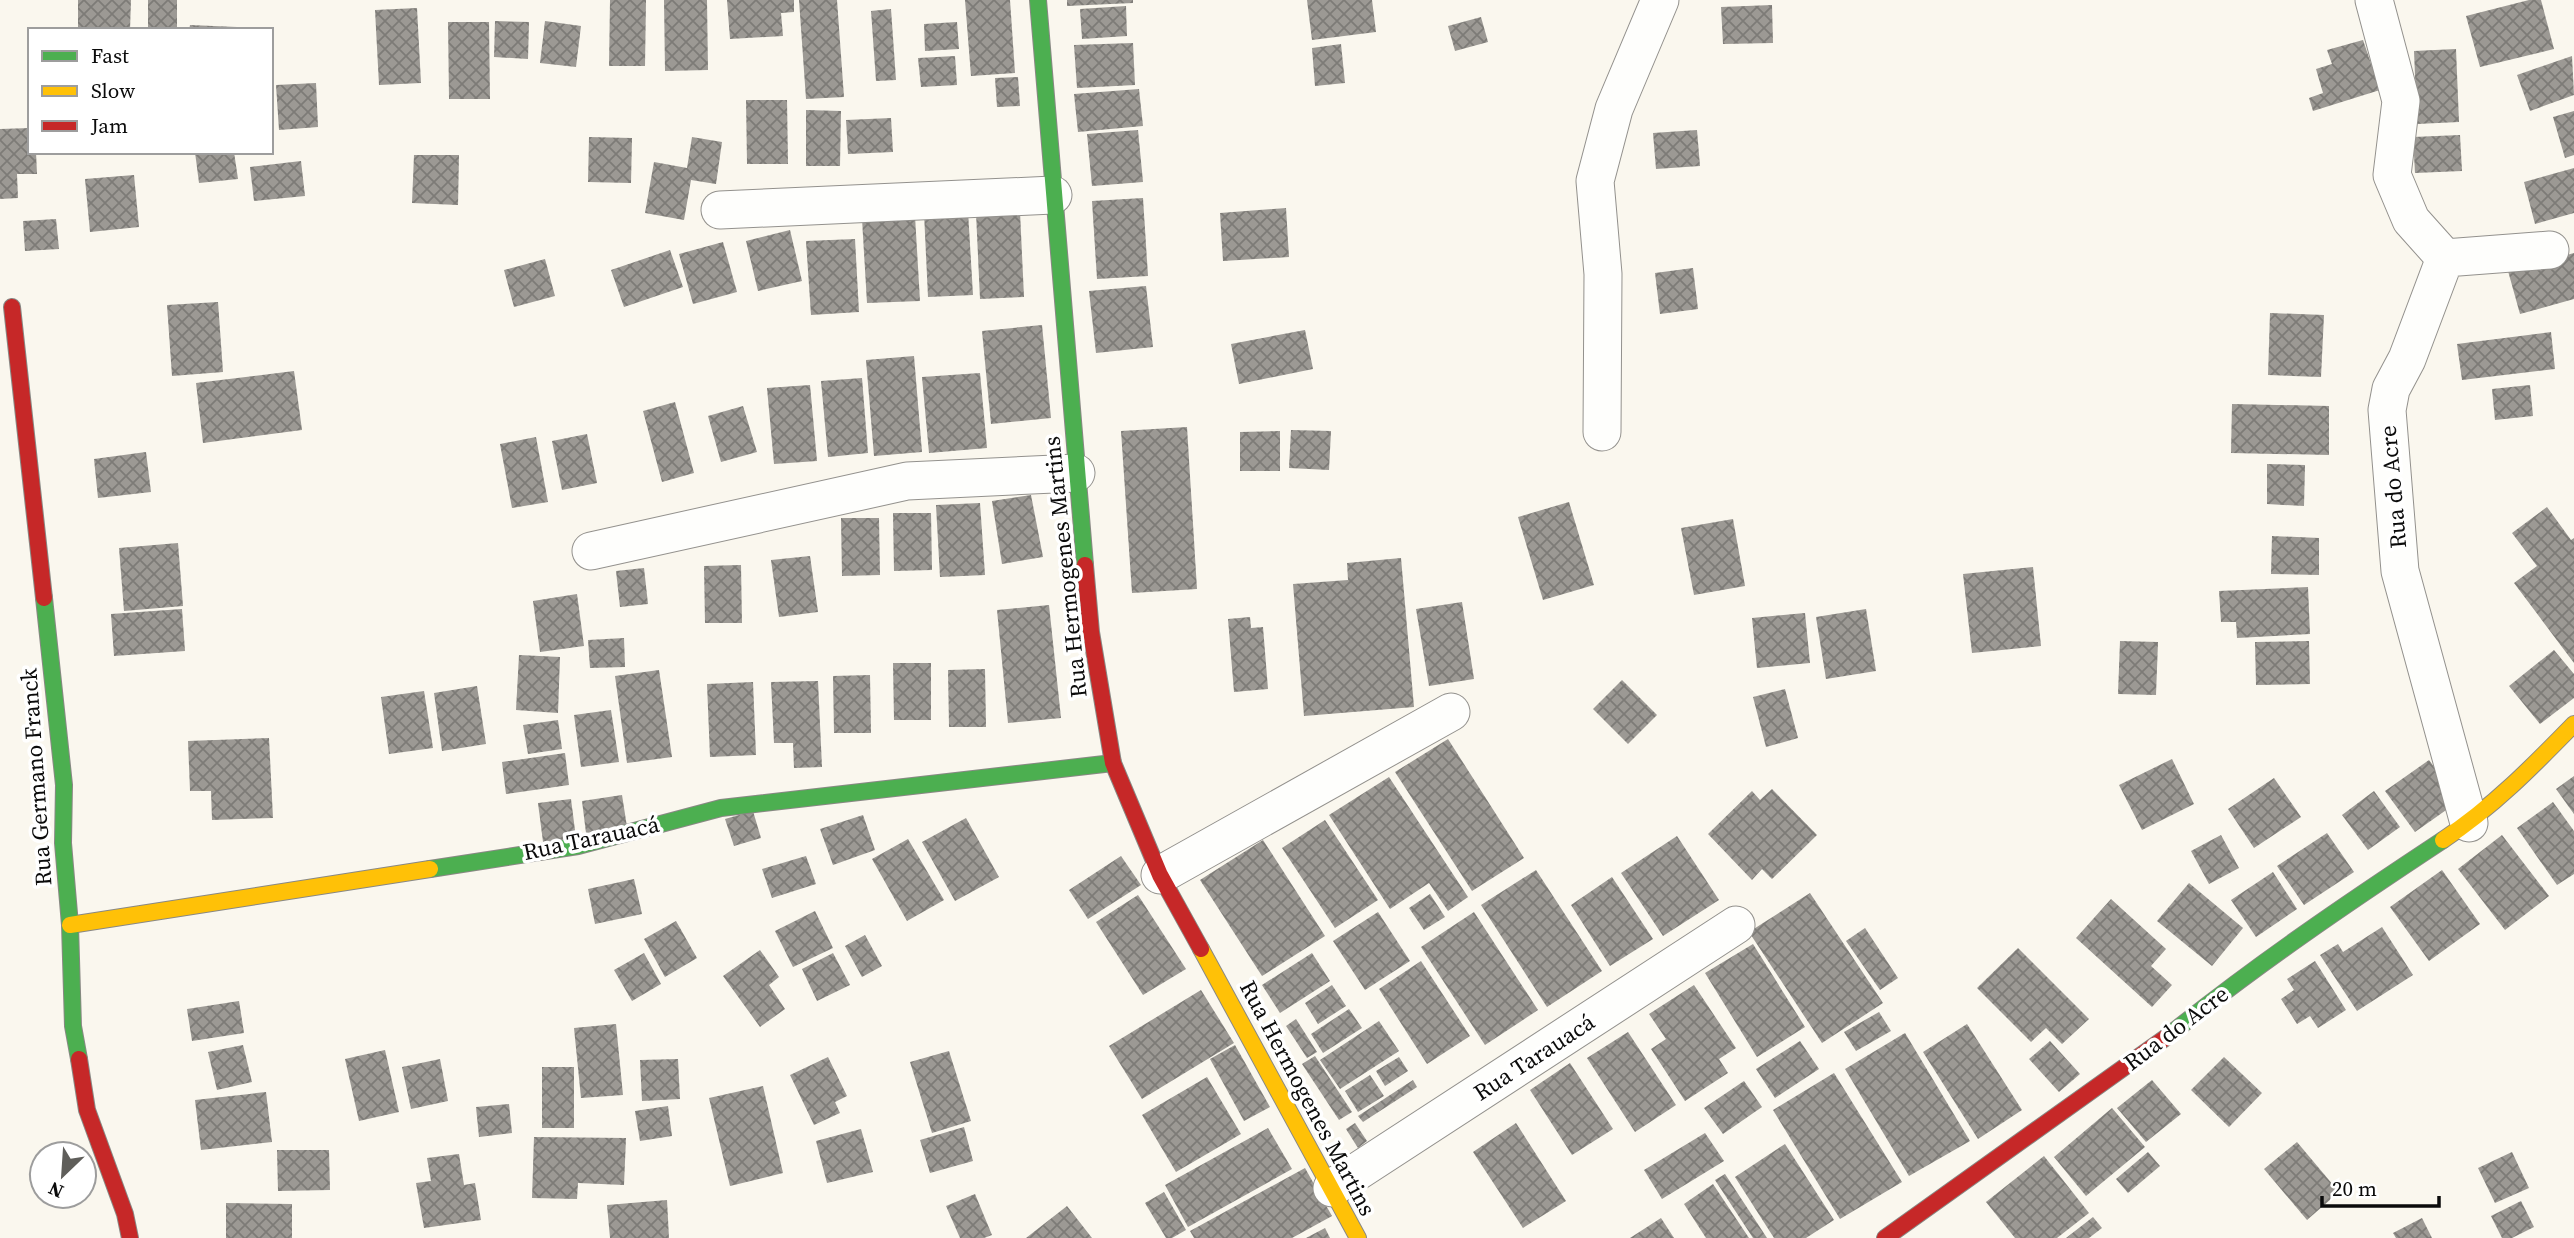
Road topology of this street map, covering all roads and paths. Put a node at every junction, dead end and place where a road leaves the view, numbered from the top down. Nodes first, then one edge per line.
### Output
1 (1038, 0) edge
2 (1660, 0) edge
3 (2374, 0) edge
4 (1053, 195) junction
5 (720, 210) dead end
6 (2550, 250) dead end
7 (2445, 257) junction
8 (12, 307) dead end
9 (1602, 432) dead end
10 (1076, 473) junction
11 (591, 551) dead end
12 (1451, 712) dead end
13 (2574, 724) edge
14 (1113, 763) junction
15 (2469, 823) junction
16 (1160, 875) junction
17 (70, 925) junction
18 (1736, 925) dead end
19 (1332, 1188) junction
20 (130, 1238) edge
21 (1358, 1238) edge
22 (1885, 1238) edge

1 - 4 street, Rua Hermogenes Martins
2 - 9 street
3 - 7 street
4 - 5 street
4 - 10 street, Rua Hermogenes Martins
6 - 7 street
7 - 15 street, Rua do Acre
8 - 17 street, Rua Germano Franck
10 - 11 street
10 - 14 street, Rua Hermogenes Martins
12 - 16 street
13 - 15 street, Rua do Acre
14 - 16 street, Rua Hermogenes Martins
14 - 17 street, Rua Tarauacá
15 - 22 street, Rua do Acre
16 - 19 street, Rua Hermogenes Martins
17 - 20 street, Rua Germano Franck
18 - 19 street, Rua Tarauacá
19 - 21 street, Rua Hermogenes Martins

